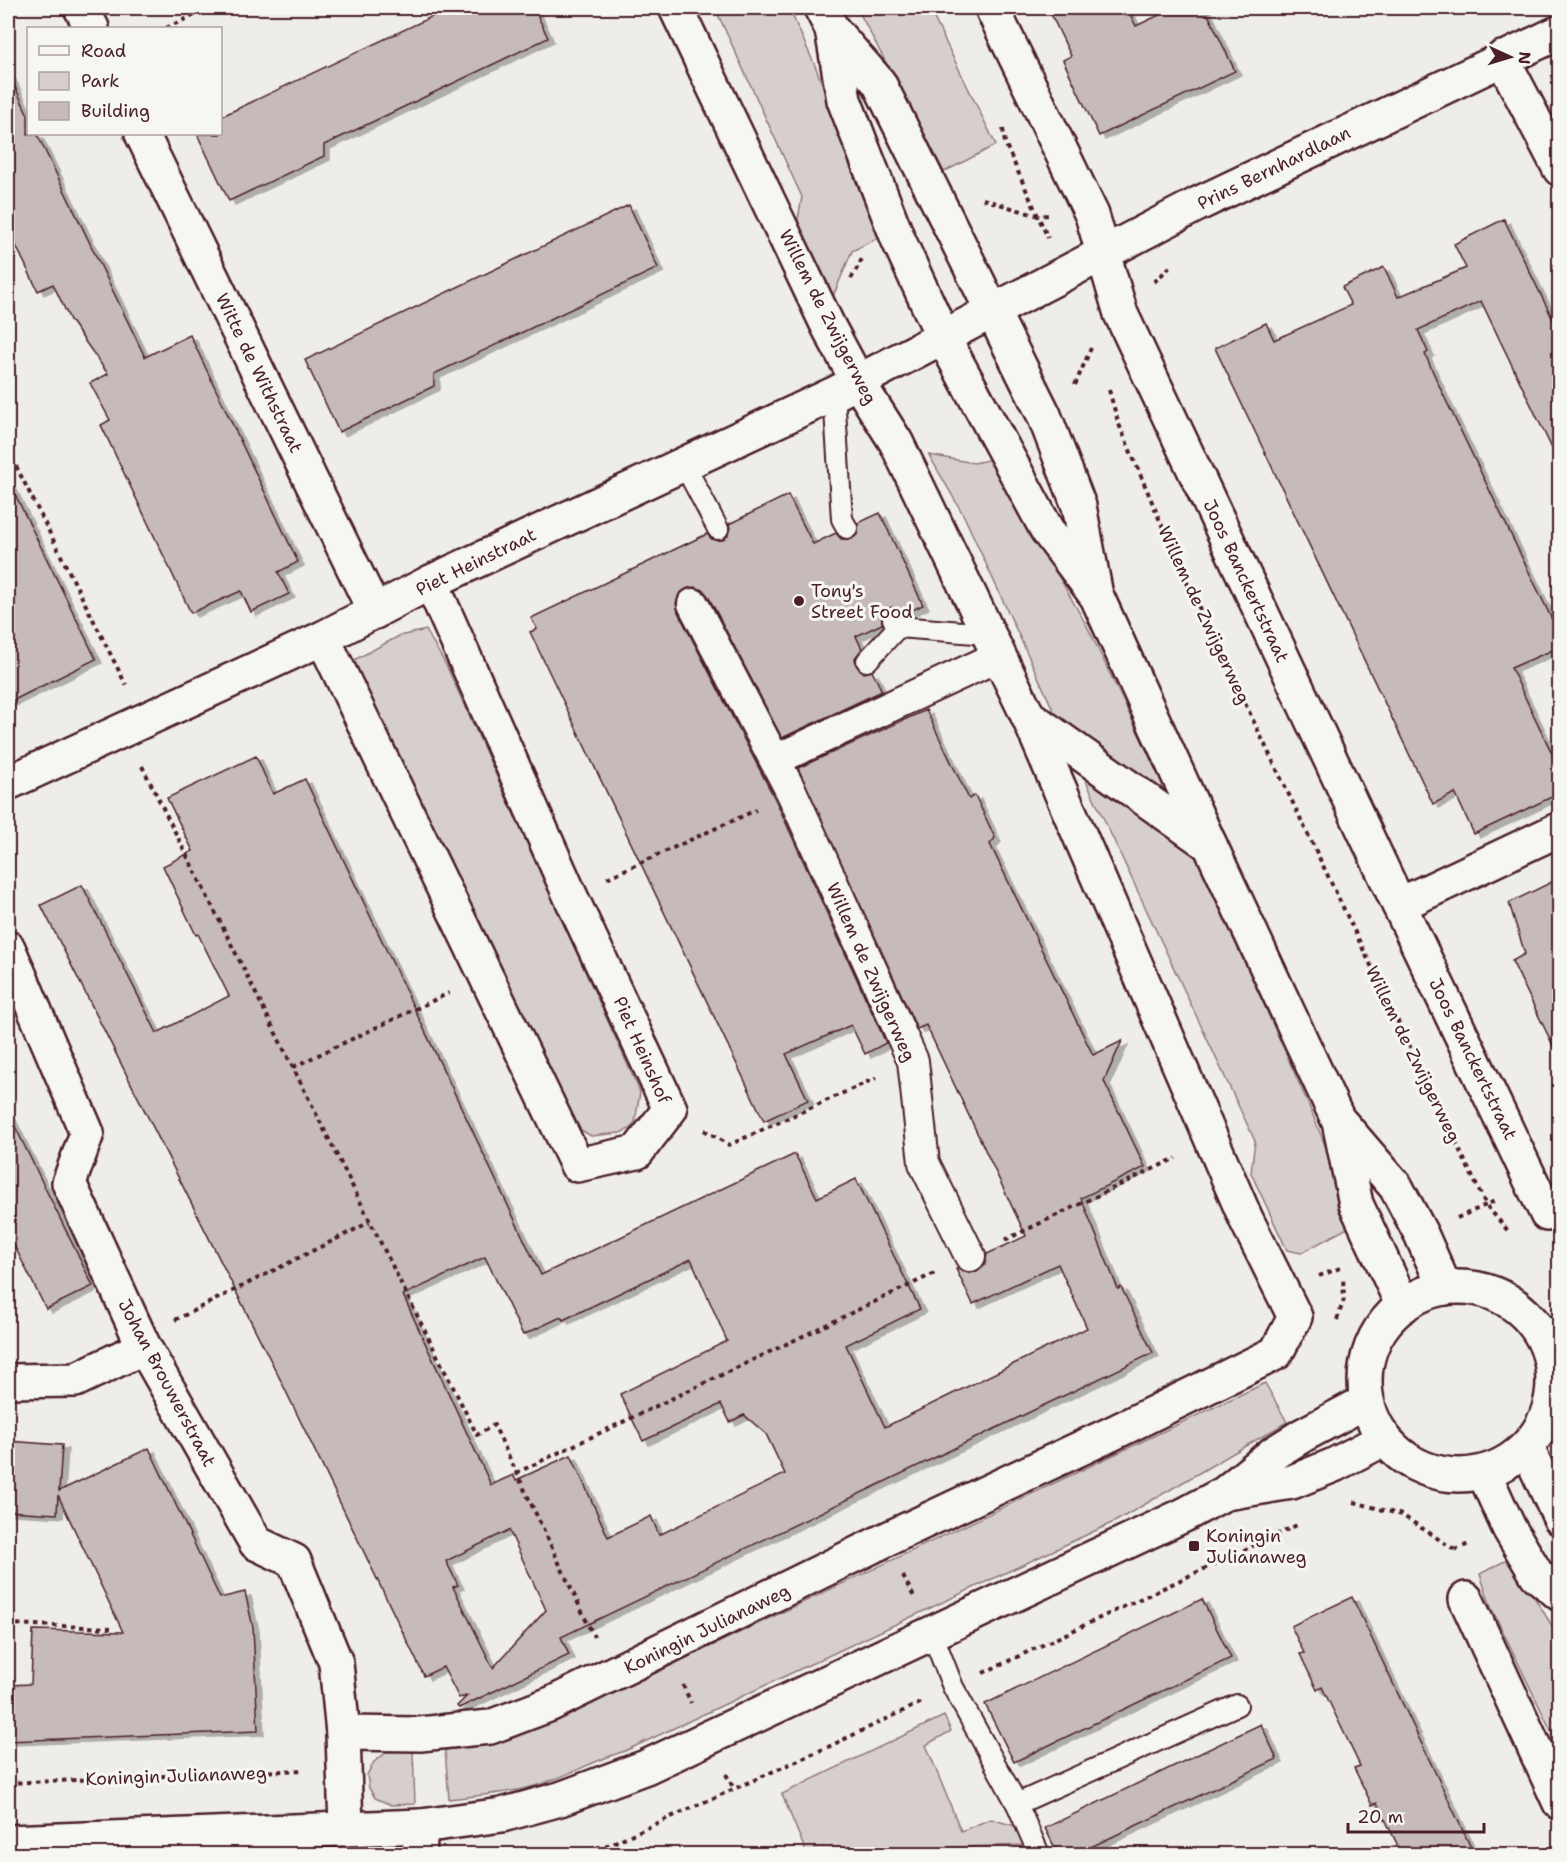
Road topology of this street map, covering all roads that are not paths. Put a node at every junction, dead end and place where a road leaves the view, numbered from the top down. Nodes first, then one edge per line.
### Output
1 (81, 8) edge
2 (676, 8) edge
3 (992, 8) edge
4 (826, 18) edge
5 (91, 27) edge
6 (1560, 32) edge
7 (1502, 58) junction
8 (142, 135) edge
9 (1560, 169) edge
10 (1104, 253) junction
11 (992, 312) junction
12 (943, 337) junction
13 (846, 388) junction
14 (684, 464) junction
15 (847, 528) dead end
16 (718, 529) dead end
17 (431, 582) junction
18 (1096, 597) junction
19 (693, 604) dead end
20 (375, 612) junction
21 (323, 638) junction
22 (994, 645) junction
23 (867, 661) dead end
24 (1028, 716) junction
25 (775, 760) junction
26 (8, 783) edge
27 (1560, 829) edge
28 (1210, 845) junction
29 (1399, 905) junction
30 (8, 948) edge
31 (1340, 1122) junction
32 (1547, 1214) dead end
33 (970, 1256) road end
34 (1445, 1288) junction
35 (1403, 1306) junction
36 (1295, 1317) joint
37 (1552, 1336) edge
38 (142, 1342) junction
39 (8, 1381) edge
40 (1367, 1401) junction
41 (1384, 1439) junction
42 (1527, 1448) junction
43 (1484, 1473) junction
44 (1225, 1493) junction
45 (1560, 1518) edge
46 (1560, 1594) edge
47 (1466, 1599) dead end
48 (932, 1633) junction
49 (1237, 1705) dead end
50 (343, 1733) junction
51 (1560, 1803) edge
52 (1017, 1804) junction
53 (346, 1829) junction
54 (420, 1840) edge
55 (8, 1842) edge
56 (1039, 1854) edge

1 - 5 street
2 - 13 street, Willem de Zwijgerweg
3 - 10 street
4 - 11 street, Willem de Zwijgerweg
4 - 12 street, Willem de Zwijgerweg
6 - 7 street, Prins Bernhardlaan
7 - 9 street
7 - 10 street, Prins Bernhardlaan
8 - 20 street, Witte de Withstraat
10 - 11 street, Prins Bernhardlaan
10 - 29 street, Joos Banckertstraat
11 - 12 street, Prins Bernhardlaan
11 - 18 street, Willem de Zwijgerweg
12 - 13 street, Piet Heinstraat
12 - 18 street, Willem de Zwijgerweg
13 - 14 street, Piet Heinstraat
13 - 15 lane
13 - 22 street, Willem de Zwijgerweg
14 - 16 lane
14 - 17 street, Piet Heinstraat
17 - 20 street, Piet Heinstraat
17 - 21 street, Piet Heinshof
18 - 28 street, Willem de Zwijgerweg
19 - 25 street, Willem de Zwijgerweg
20 - 21 street, Piet Heinstraat
21 - 26 street, Piet Heinstraat
22 - 23 lane
22 - 24 street, Willem de Zwijgerweg
22 - 25 street
24 - 28 street, Willem de Zwijgerweg
24 - 36 street, Willem de Zwijgerweg
25 - 33 street, Willem de Zwijgerweg
27 - 29 street
28 - 31 street, Willem de Zwijgerweg
29 - 32 street, Joos Banckertstraat
30 - 38 street, Johan Brouwerstraat
31 - 34 street, Willem de Zwijgerweg
31 - 35 street, Willem de Zwijgerweg
34 - 35 street
34 - 37 street
35 - 40 street
36 - 50 street, Koningin Julianaweg
37 - 42 street
38 - 39 street
38 - 50 street, Johan Brouwerstraat
40 - 41 street
40 - 44 street
41 - 43 street
41 - 44 street
42 - 43 street
42 - 45 street
43 - 46 street
44 - 48 street
47 - 51 street
48 - 52 lane
48 - 54 street
49 - 52 lane
50 - 53 street
52 - 56 lane
53 - 54 street
53 - 55 street

